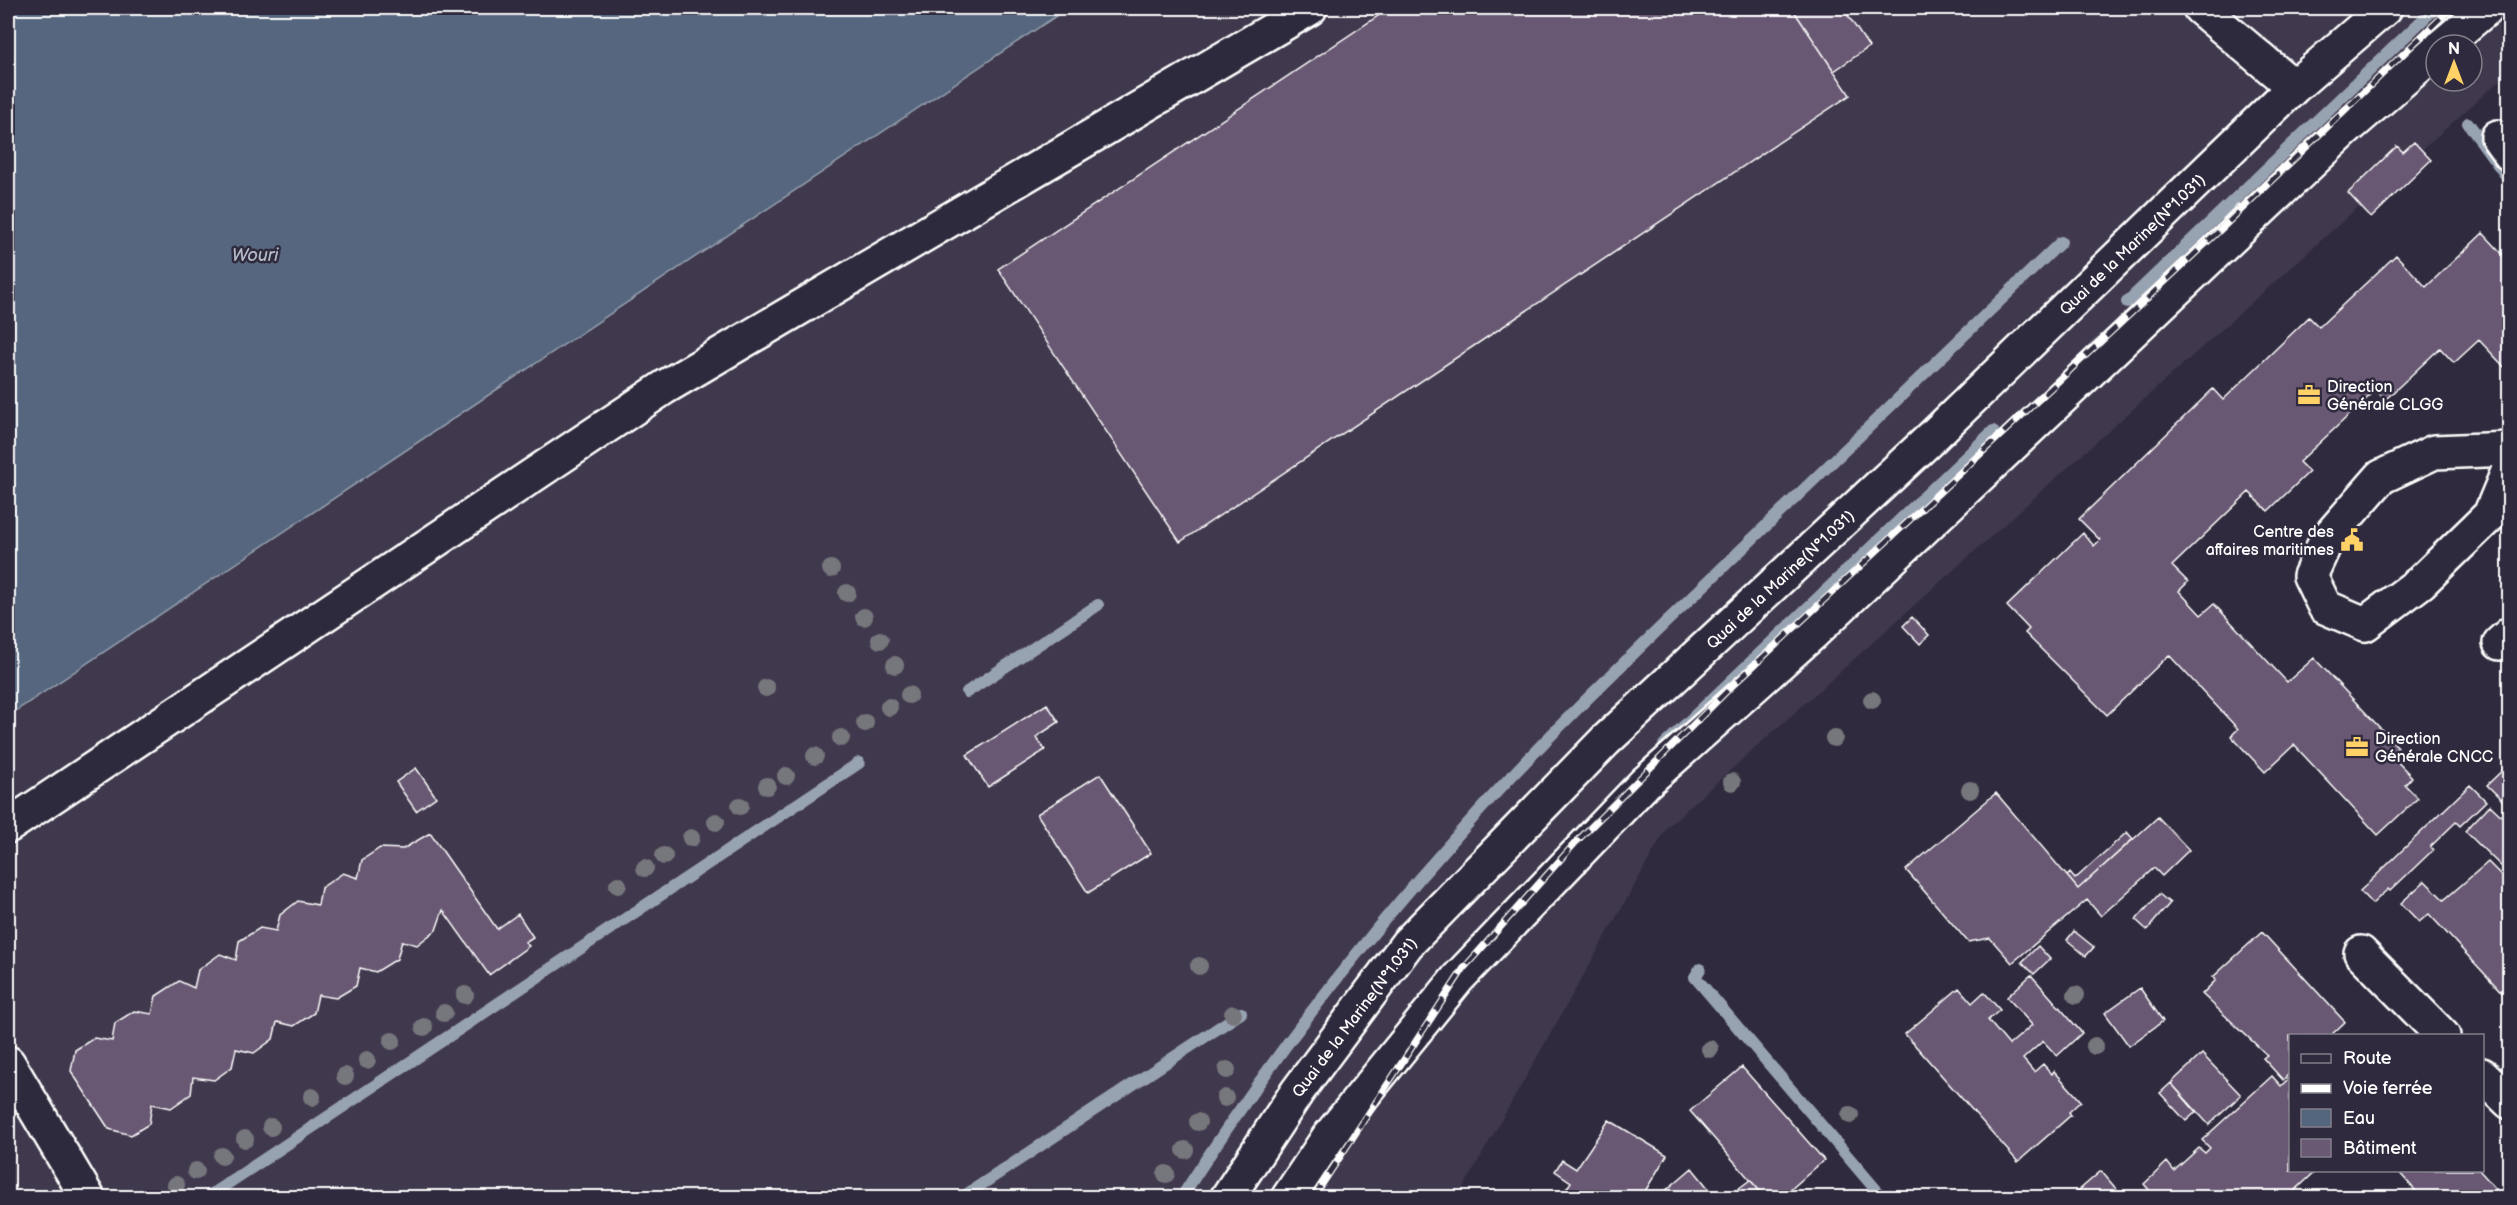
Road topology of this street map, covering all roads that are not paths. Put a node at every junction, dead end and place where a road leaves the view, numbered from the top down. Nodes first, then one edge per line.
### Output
1 (1310, 8) edge
2 (2200, 8) edge
3 (2385, 8) edge
4 (2487, 8) edge
5 (2457, 33) edge
6 (2424, 61) edge
7 (2294, 87) junction
8 (2510, 449) edge
9 (2510, 467) edge
10 (8, 826) edge
11 (2361, 953) dead end
12 (2442, 1034) edge
13 (8, 1063) edge
14 (2484, 1077) edge
15 (2510, 1102) edge
16 (88, 1197) edge
17 (1227, 1197) edge
18 (1288, 1197) edge

1 - 10 street
2 - 7 street
3 - 7 street, Quai de la Marine(N°1.031)
4 - 5 street
6 - 18 street
7 - 17 street, Quai de la Marine(N°1.031)
8 - 9 street
11 - 12 street
13 - 16 street
14 - 15 street

